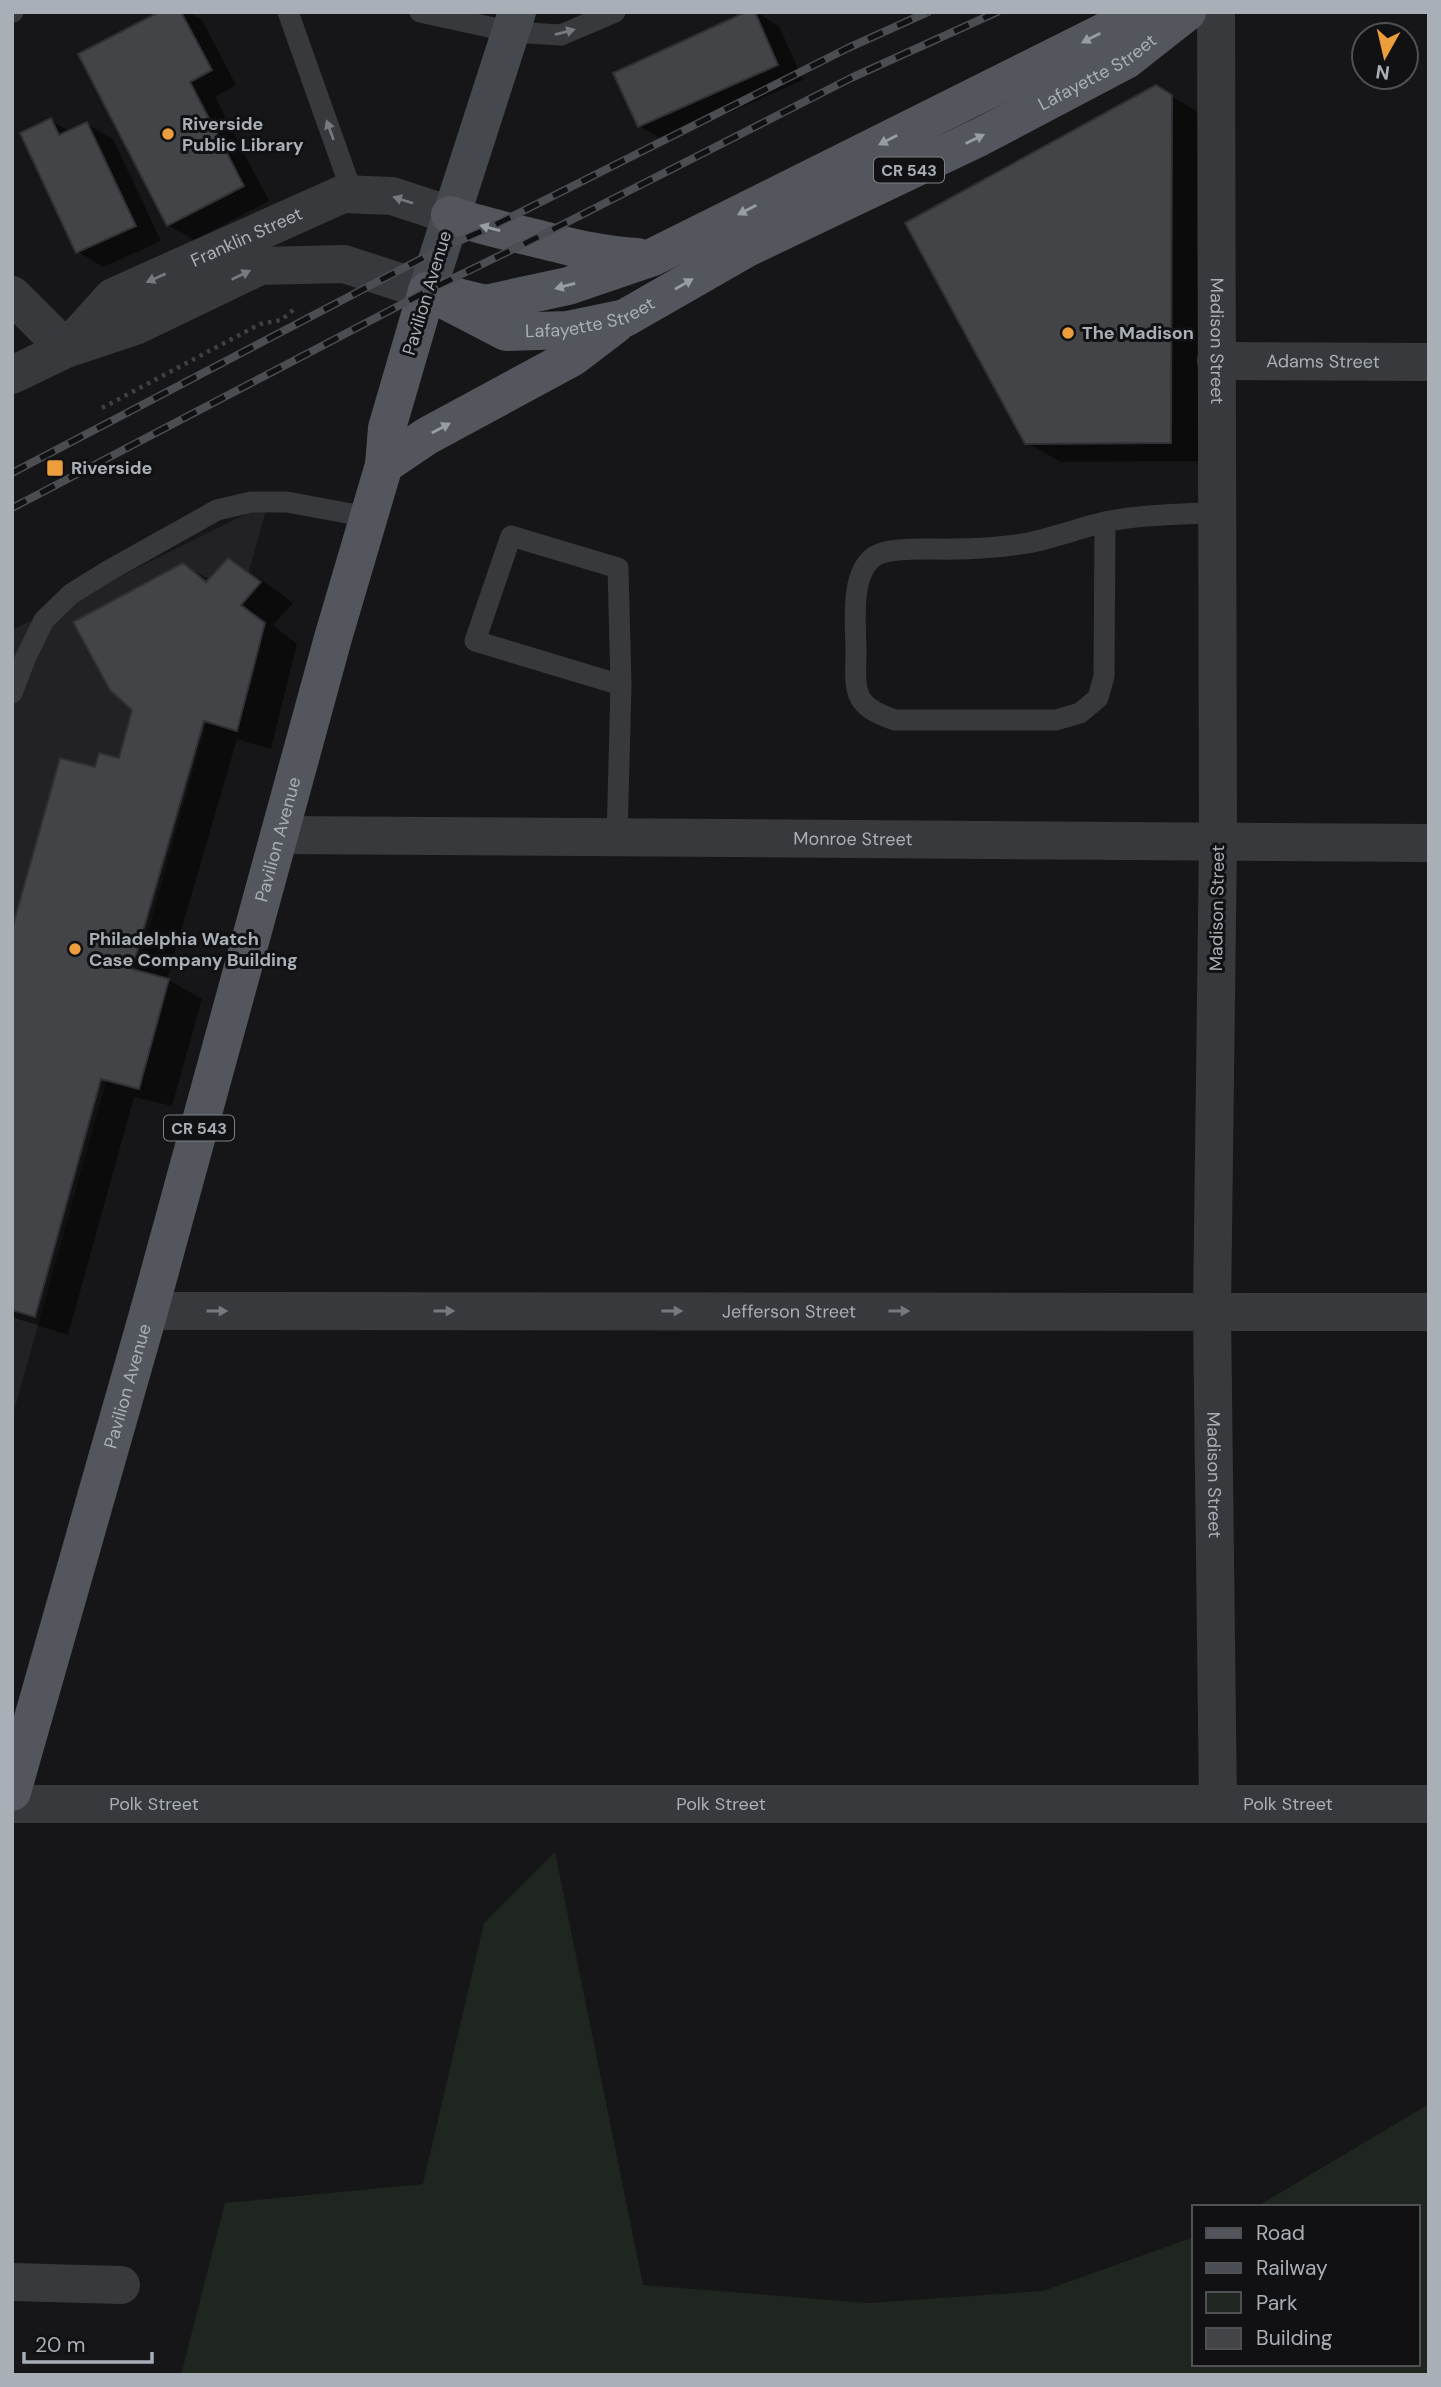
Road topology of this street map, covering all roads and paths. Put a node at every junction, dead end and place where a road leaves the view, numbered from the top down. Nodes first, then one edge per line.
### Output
1 (288, 12) edge
2 (420, 12) edge
3 (615, 12) edge
4 (1154, 12) edge
5 (1186, 12) edge
6 (1216, 12) edge
7 (515, 22) edge
8 (354, 195) junction
9 (450, 215) junction
10 (653, 257) junction
11 (427, 291) junction
12 (12, 295) edge
13 (298, 307) dead end
14 (625, 318) junction
15 (66, 349) junction
16 (1216, 361) junction
17 (1429, 362) edge
18 (12, 375) edge
19 (102, 408) dead end
20 (384, 465) junction
21 (1217, 512) junction
22 (368, 517) junction
23 (1105, 522) junction
24 (621, 685) junction
25 (12, 693) edge
26 (279, 835) junction
27 (617, 839) junction
28 (1217, 842) junction
29 (1429, 843) edge
30 (149, 1311) junction
31 (1212, 1311) junction
32 (1429, 1311) edge
33 (12, 1792) edge
34 (12, 1804) edge
35 (1218, 1804) junction
36 (1429, 1804) edge
37 (12, 2282) edge
38 (121, 2285) dead end

8 -> 1 lane
2 - 7 lane
7 -> 3 lane
4 -> 10 main road, Lafayette Street / CR 543
14 -> 5 main road, Lafayette Street / CR 543
6 - 16 street, Madison Street
7 - 9 street, Pavilion Avenue
9 -> 8 street, Franklin Street
8 -> 15 street, Franklin Street
10 -> 9 main road
9 - 11 street, Pavilion Avenue
10 -> 11 main road, Lafayette Street / CR 543
11 - 14 main road, Lafayette Street / CR 543
15 -> 11 street, Franklin Street
11 - 20 main road, Pavilion Avenue / CR 543
12 - 15 street
13 - 19 path
20 -> 14 main road
15 - 18 street, Franklin Street
16 - 17 street, Adams Street
16 - 21 street, Madison Street
20 - 22 main road, Pavilion Avenue / CR 543
21 - 23 lane
21 - 28 street, Madison Street
22 - 25 lane
22 - 26 main road, Pavilion Avenue / CR 543
23 - 23 lane
24 - 24 lane
24 - 27 lane
26 - 27 street, Monroe Street
26 - 30 main road, Pavilion Avenue / CR 543
27 - 28 street, Monroe Street
28 - 29 street, Monroe Street
28 - 31 street, Madison Street
30 -> 31 street, Jefferson Street
30 - 33 main road, Pavilion Avenue / CR 543
31 - 32 street, Jefferson Street
31 - 35 street, Madison Street
34 - 35 street, Polk Street
35 - 36 street, Polk Street
37 - 38 street

